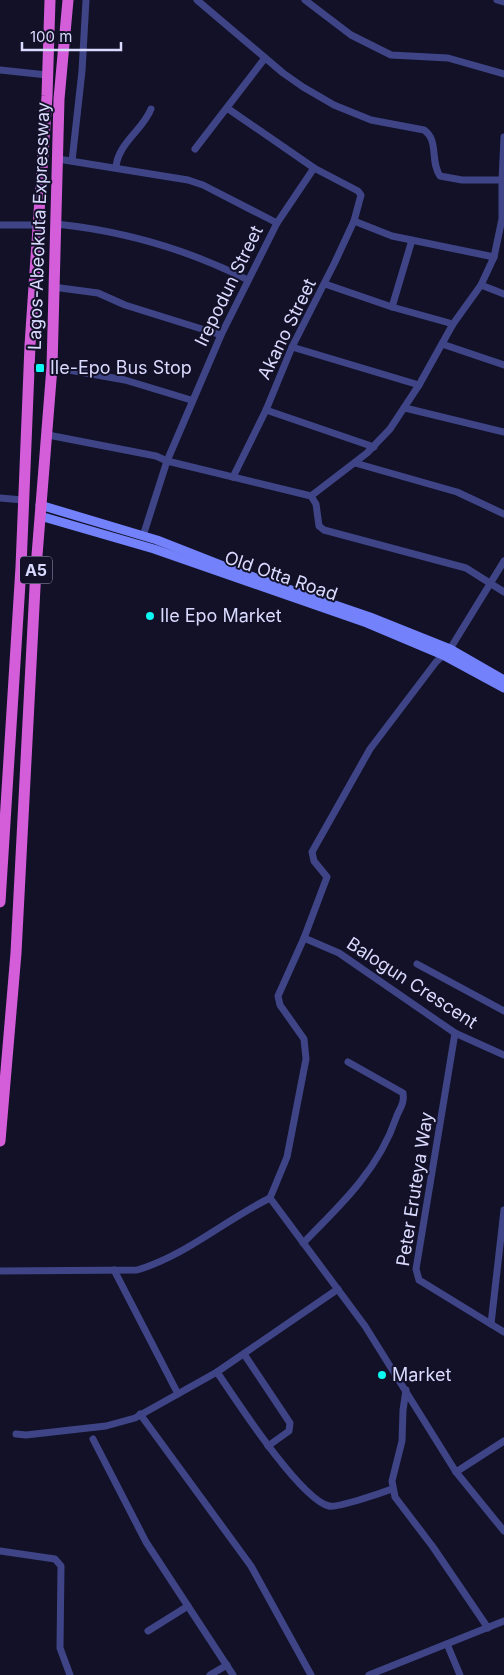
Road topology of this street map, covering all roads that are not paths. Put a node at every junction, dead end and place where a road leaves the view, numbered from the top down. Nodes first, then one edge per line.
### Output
1 (50, 0) edge
2 (68, 0) edge
3 (86, 0) edge
4 (305, 0) edge
5 (497, 0) edge
6 (200, 1) edge
7 (504, 2) edge
8 (265, 58) junction
9 (0, 70) edge
10 (504, 74) edge
11 (47, 75) junction
12 (47, 96) junction
13 (59, 99) junction
14 (151, 108) dead end
15 (227, 108) junction
16 (504, 137) edge
17 (195, 149) dead end
18 (503, 152) edge
19 (58, 159) junction
20 (72, 161) junction
21 (116, 168) junction
22 (314, 168) junction
23 (502, 180) junction
24 (503, 219) edge
25 (354, 221) junction
26 (277, 223) junction
27 (56, 224) junction
28 (0, 225) edge
29 (39, 225) junction
30 (412, 240) junction
31 (494, 257) junction
32 (248, 280) junction
33 (325, 284) junction
34 (481, 285) junction
35 (53, 288) junction
36 (504, 294) edge
37 (392, 307) junction
38 (453, 324) junction
39 (221, 336) junction
40 (442, 344) junction
41 (292, 347) junction
42 (504, 365) edge
43 (52, 367) junction
44 (419, 386) junction
45 (191, 400) junction
46 (405, 408) junction
47 (266, 410) junction
48 (504, 432) edge
49 (48, 435) junction
50 (374, 447) junction
51 (167, 461) junction
52 (355, 463) junction
53 (232, 477) junction
54 (311, 496) junction
55 (0, 498) edge
56 (23, 500) junction
57 (40, 510) junction
58 (504, 514) edge
59 (143, 536) junction
60 (504, 561) edge
61 (491, 583) junction
62 (504, 592) edge
63 (446, 652) junction
64 (504, 680) edge
65 (504, 688) edge
66 (0, 902) edge
67 (304, 938) junction
68 (417, 964) dead end
69 (504, 1011) edge
70 (455, 1032) junction
71 (504, 1055) edge
72 (348, 1062) dead end
73 (0, 1141) edge
74 (270, 1198) junction
75 (504, 1210) edge
76 (303, 1243) junction
77 (114, 1270) junction
78 (0, 1271) edge
79 (338, 1289) junction
80 (491, 1324) junction
81 (504, 1332) edge
82 (244, 1354) junction
83 (217, 1372) junction
84 (406, 1390) junction
85 (178, 1394) junction
86 (140, 1414) junction
87 (16, 1434) dead end
88 (93, 1439) dead end
89 (504, 1441) edge
90 (268, 1446) junction
91 (456, 1472) junction
92 (392, 1489) junction
93 (504, 1531) edge
94 (0, 1551) edge
95 (188, 1606) junction
96 (504, 1621) edge
97 (488, 1628) junction
98 (148, 1631) dead end
99 (447, 1644) junction
100 (227, 1666) junction
101 (70, 1675) edge
102 (210, 1675) edge
103 (233, 1675) edge
104 (311, 1675) edge
105 (369, 1675) edge
106 (460, 1675) edge

1 - 11 highway, Lagos-Abeokuta Expressway / A5
2 - 13 highway, Lagos-Abeokuta Expressway / A5
3 - 20 street
4 - 10 street
5 - 7 street
6 - 8 street
8 - 15 street
8 - 23 street
9 - 11 street
11 - 12 highway, Lagos-Abeokuta Expressway / A5
12 - 13 highway
12 - 29 highway, Lagos-Abeokuta Expressway / A5
13 - 19 highway, Lagos-Abeokuta Expressway / A5
14 - 21 street
15 - 17 street
15 - 22 street
16 - 18 street
18 - 23 street
19 - 20 street
19 - 27 highway, Lagos-Abeokuta Expressway / A5
20 - 21 street
21 - 26 street
22 - 25 street, Akano Street
22 - 26 street, Irepodun Street
23 - 24 street
24 - 31 street
25 - 30 street
25 - 33 street, Akano Street
26 - 32 street, Irepodun Street
27 - 32 street
27 - 35 highway, Lagos-Abeokuta Expressway / A5
28 - 29 street
29 - 56 highway, Lagos-Abeokuta Expressway / A5
30 - 31 street
30 - 37 street
31 - 34 street
32 - 39 street, Irepodun Street
33 - 37 street
33 - 41 street, Akano Street
34 - 36 street
34 - 38 street
35 - 39 street
35 - 43 highway, Lagos-Abeokuta Expressway / A5
37 - 38 street
38 - 40 street
39 - 45 street, Irepodun Street
40 - 42 street
40 - 44 street
41 - 44 street
41 - 47 street, Akano Street
43 - 45 street
43 - 49 highway, Lagos-Abeokuta Expressway / A5
44 - 46 street
45 - 51 street, Irepodun Street
46 - 48 street
46 - 50 street
47 - 50 street
47 - 53 street, Akano Street
49 - 51 street
49 - 57 highway, Lagos-Abeokuta Expressway / A5
50 - 52 street
51 - 53 street
51 - 59 street, Irepodun Street
52 - 54 street
52 - 58 street
53 - 54 street
54 - 61 street
55 - 56 street
56 - 66 highway, Lagos-Abeokuta Expressway / A5
57 - 59 main road
57 - 63 main road, Old Otta Road
57 - 73 highway, Lagos-Abeokuta Expressway / A5
59 - 63 main road
60 - 61 street
61 - 62 street
61 - 63 street
63 - 64 main road, Old Otta Road
63 - 65 main road, Old Otta Road
63 - 67 street
67 - 70 street, Balogun Crescent
67 - 74 street
68 - 69 street
70 - 71 street, Balogun Crescent
70 - 80 street, Peter Eruteya Way
72 - 76 street
74 - 76 street
74 - 77 street
75 - 80 street
76 - 79 street
77 - 78 street
77 - 85 street
79 - 82 street
79 - 84 street
80 - 81 street, Peter Eruteya Way
82 - 83 street
82 - 90 street
83 - 85 street
83 - 90 street
84 - 91 street
84 - 92 street
85 - 86 street
86 - 87 street
86 - 104 street
88 - 95 street
89 - 91 street
90 - 92 street
91 - 93 street
92 - 97 street
94 - 101 street
95 - 98 street
95 - 100 street
96 - 97 street
97 - 99 street
99 - 105 street
99 - 106 street
100 - 102 street
100 - 103 street

